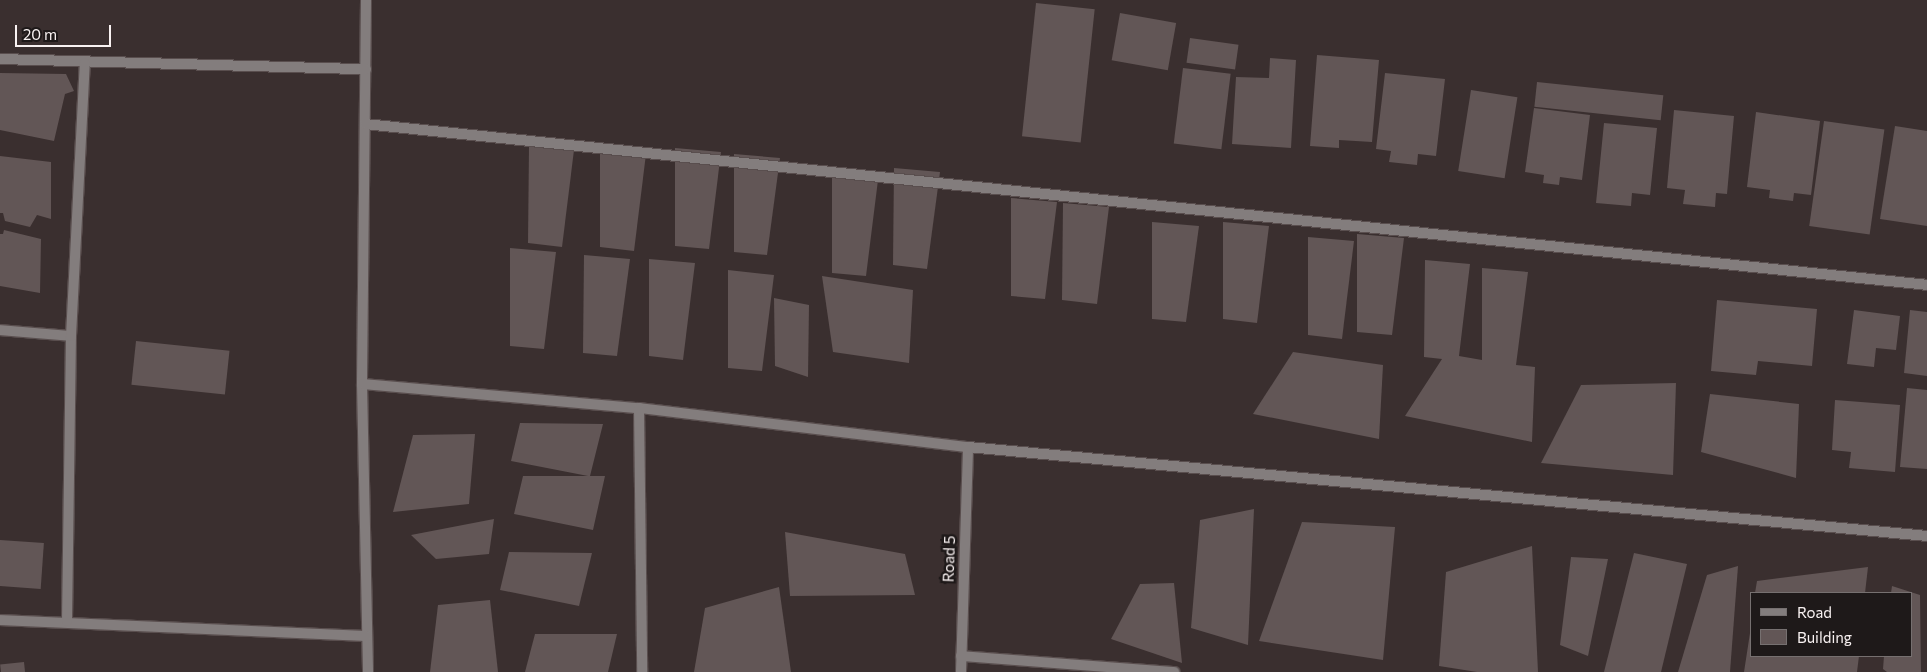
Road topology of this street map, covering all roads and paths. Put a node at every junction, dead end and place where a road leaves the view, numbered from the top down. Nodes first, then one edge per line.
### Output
1 (366, 0) edge
2 (0, 59) edge
3 (85, 63) junction
4 (366, 68) junction
5 (365, 124) junction
6 (1927, 286) edge
7 (0, 330) edge
8 (71, 336) junction
9 (362, 384) junction
10 (639, 408) junction
11 (968, 447) junction
12 (1927, 536) edge
13 (0, 620) edge
14 (67, 621) junction
15 (367, 636) junction
16 (961, 656) junction
17 (368, 672) edge
18 (642, 672) edge
19 (961, 672) edge
20 (1174, 672) edge

1 - 4 street
2 - 3 street
3 - 4 street
3 - 8 street
4 - 5 street
5 - 6 street
5 - 9 street
7 - 8 street
8 - 14 street
9 - 10 street
9 - 15 street
10 - 11 street
10 - 18 street
11 - 12 street
11 - 16 street, Road 5
13 - 14 street
14 - 15 street
15 - 17 street
16 - 19 street, Road 5
16 - 20 street

